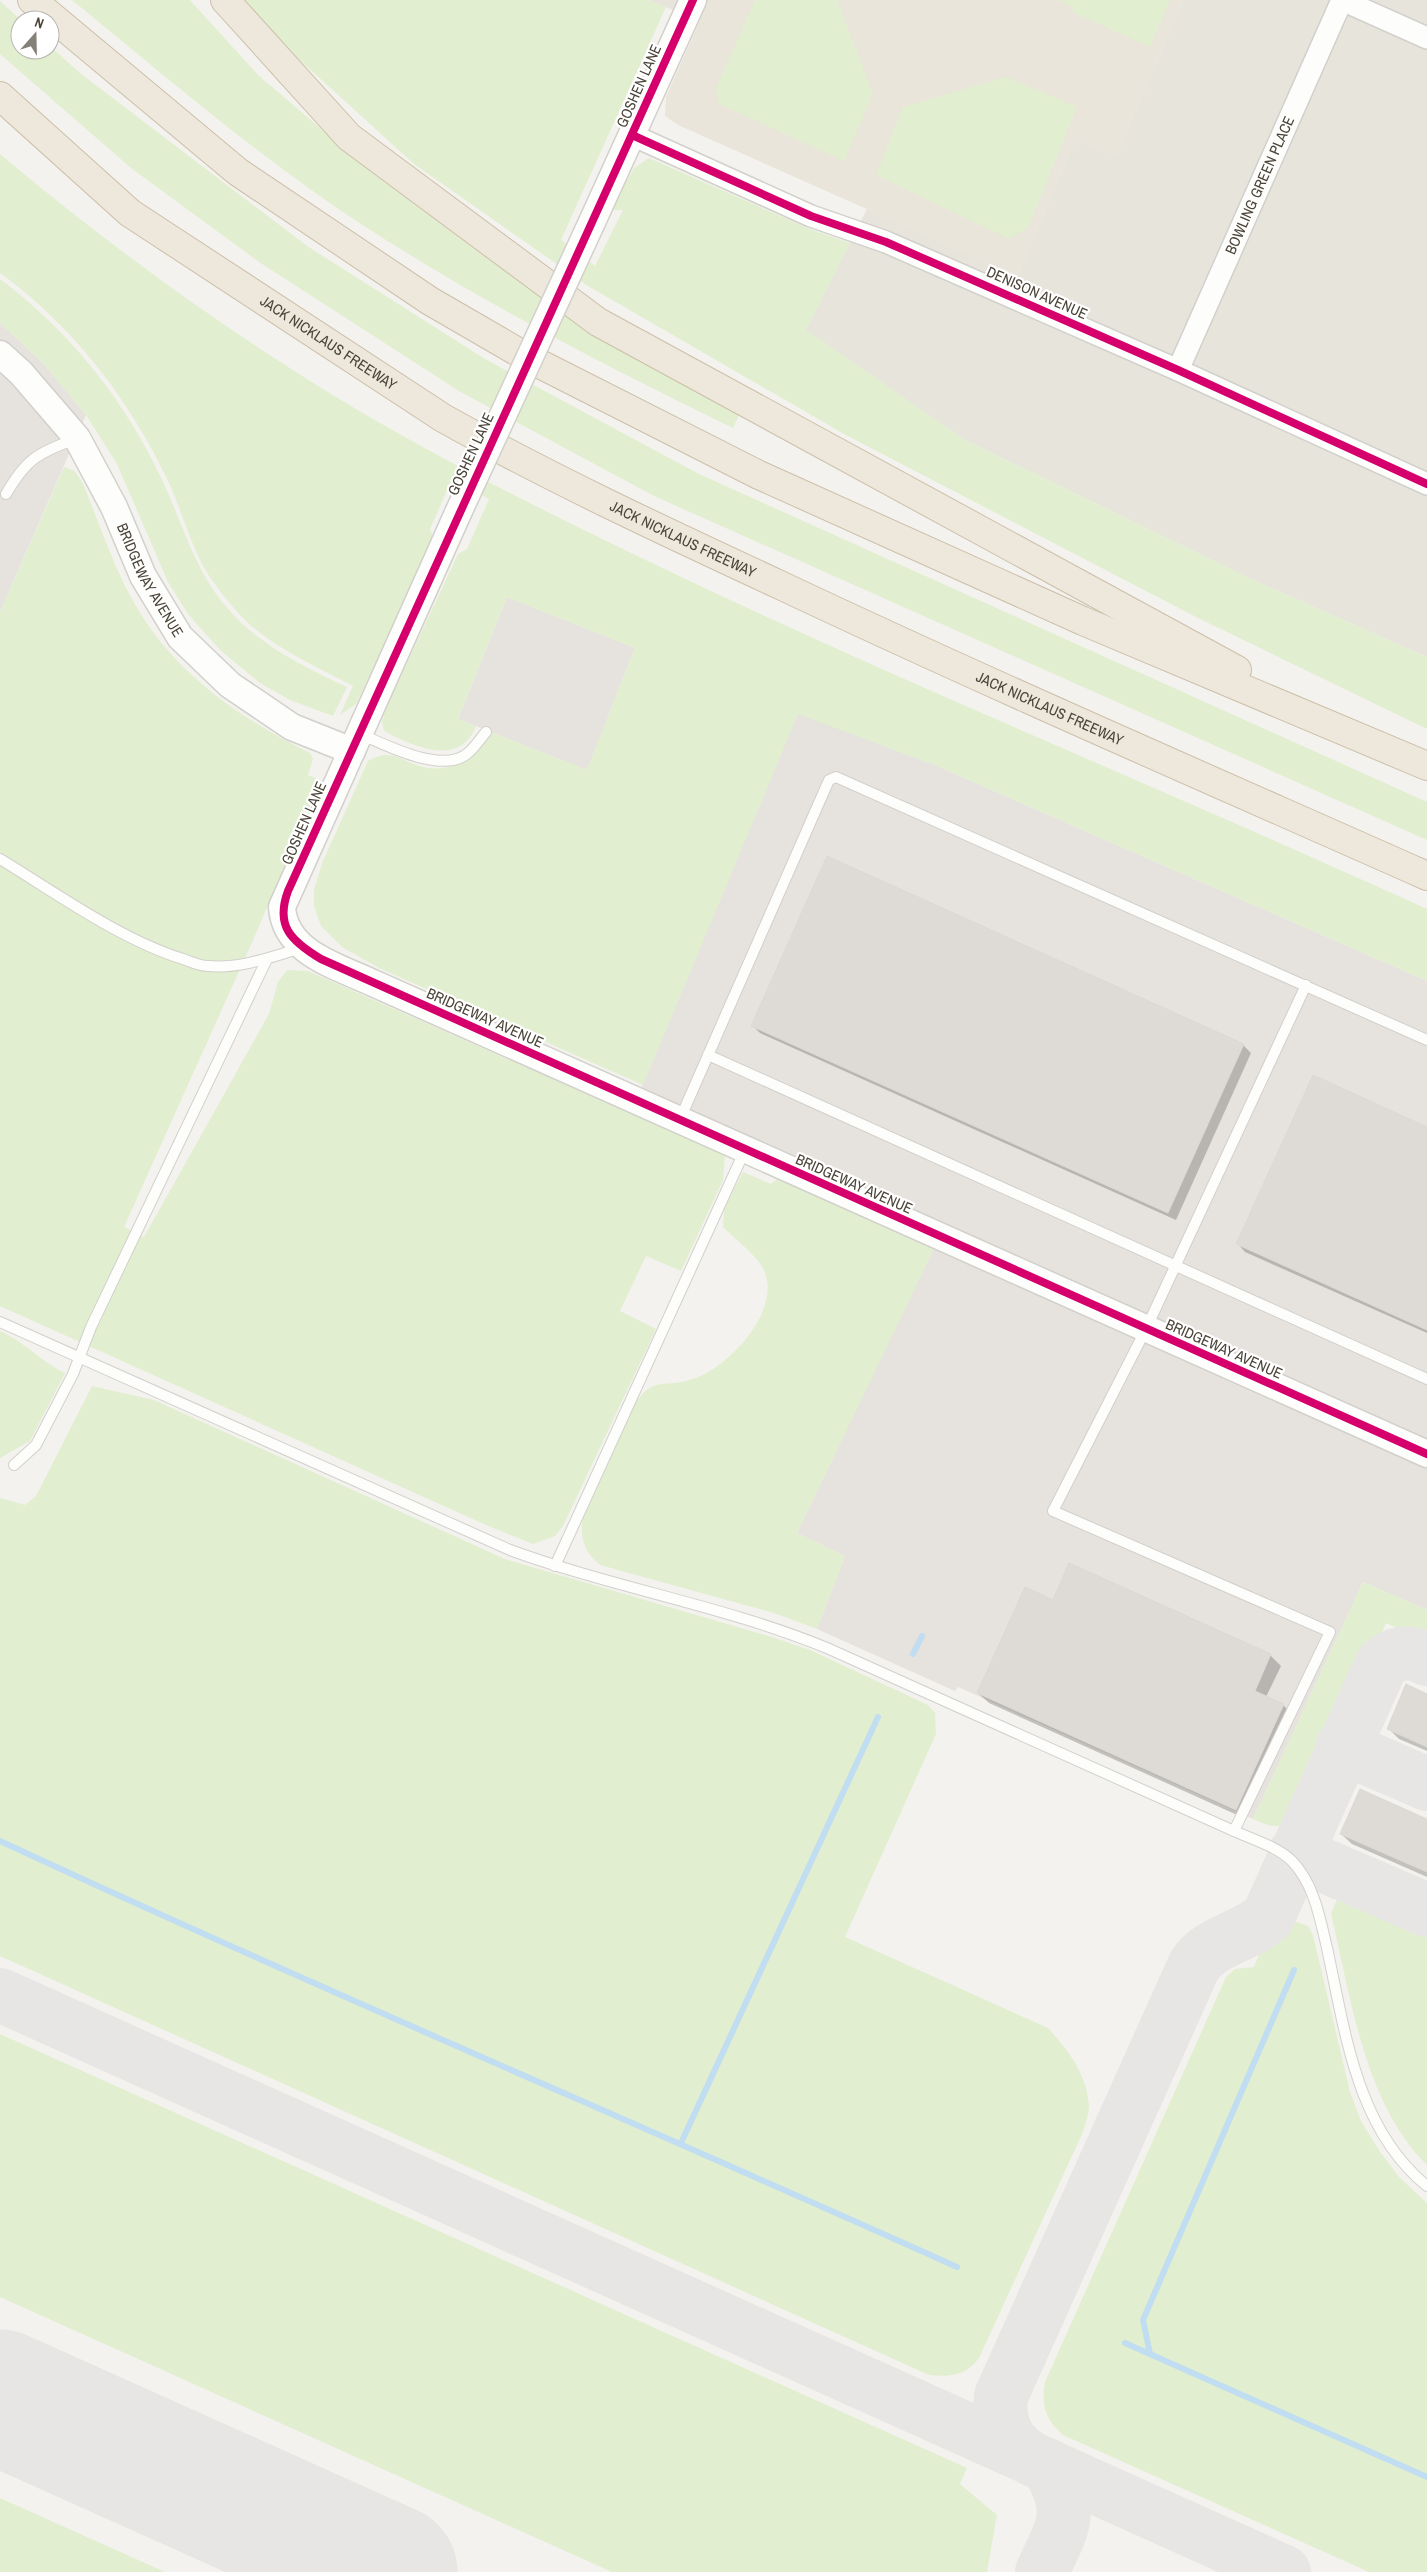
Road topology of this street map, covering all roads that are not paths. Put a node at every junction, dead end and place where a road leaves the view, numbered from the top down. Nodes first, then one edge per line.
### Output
1 (32, 0) edge
2 (225, 0) edge
3 (693, 0) edge
4 (1342, 0) edge
5 (1427, 38) edge
6 (0, 96) edge
7 (632, 135) junction
8 (0, 354) edge
9 (1178, 370) junction
10 (77, 438) junction
11 (1427, 484) edge
12 (6, 494) dead end
13 (1340, 729) junction
14 (486, 732) dead end
15 (355, 742) junction
16 (1427, 766) edge
17 (0, 859) edge
18 (1427, 876) edge
19 (283, 922) joint
20 (302, 947) junction
21 (267, 958) junction
22 (1306, 985) junction
23 (1427, 1040) edge
24 (708, 1055) junction
25 (679, 1120) junction
26 (745, 1150) junction
27 (1175, 1267) junction
28 (0, 1322) edge
29 (1146, 1329) junction
30 (79, 1357) junction
31 (1427, 1378) edge
32 (1427, 1454) edge
33 (14, 1465) dead end
34 (555, 1566) junction
35 (1234, 1831) junction
36 (1427, 2186) edge

1 - 13 highway
2 - 13 highway
3 - 7 street, GOSHEN LANE
4 - 5 street
4 - 9 street, BOWLING GREEN PLACE
6 - 18 highway, JACK NICKLAUS FREEWAY
7 - 9 street, DENISON AVENUE
7 - 15 street, GOSHEN LANE, bridge
8 - 10 street, BRIDGEWAY AVENUE
9 - 11 street, DENISON AVENUE
10 - 12 lane
10 - 15 street, BRIDGEWAY AVENUE
13 - 16 highway
14 - 15 lane
15 - 19 street, GOSHEN LANE
17 - 21 lane
19 - 20 street, BRIDGEWAY AVENUE
20 - 21 lane
20 - 25 street, BRIDGEWAY AVENUE
21 - 30 lane
22 - 23 lane
22 - 24 lane
22 - 27 lane
24 - 25 lane
24 - 27 lane
25 - 26 street, BRIDGEWAY AVENUE
26 - 29 street, BRIDGEWAY AVENUE
26 - 34 lane
27 - 29 lane
27 - 31 lane
28 - 30 lane
29 - 32 street, BRIDGEWAY AVENUE
29 - 35 lane
30 - 33 lane
30 - 34 lane
34 - 35 lane
35 - 36 lane

